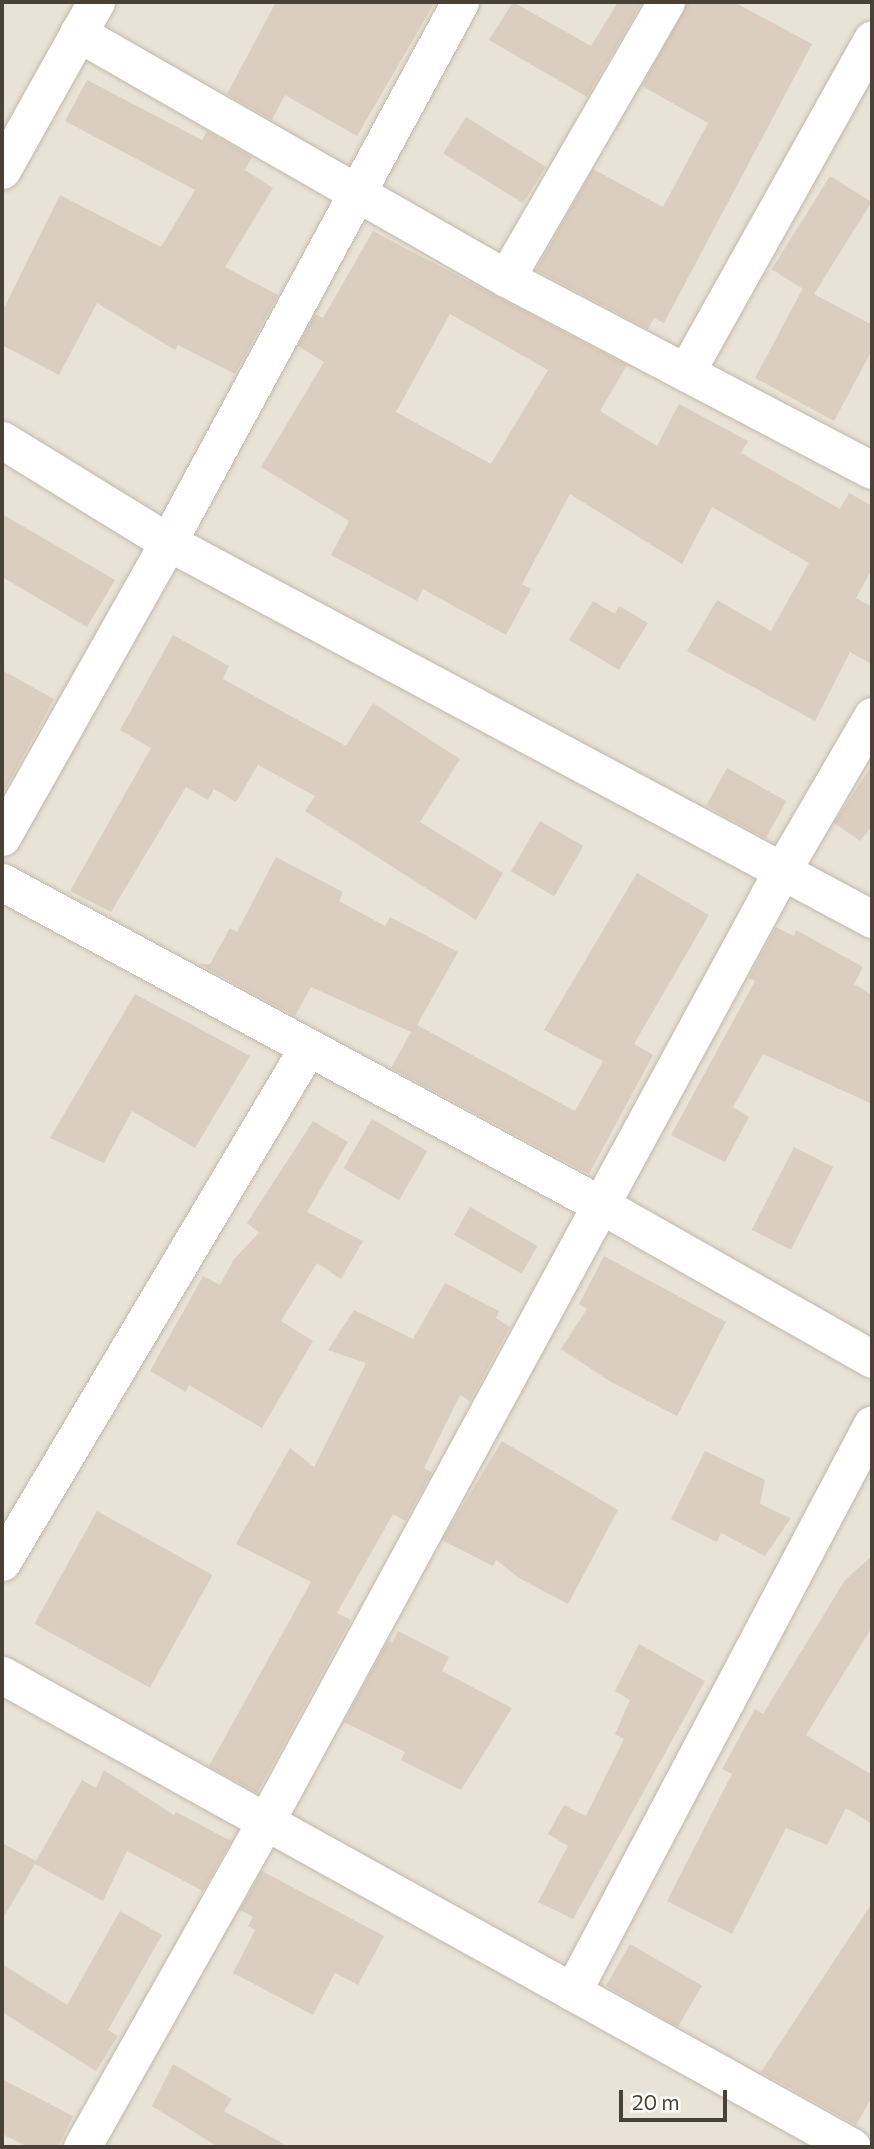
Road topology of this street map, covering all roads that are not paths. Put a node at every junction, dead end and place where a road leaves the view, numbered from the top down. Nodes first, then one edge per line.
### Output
1 (96, 2) edge
2 (460, 2) edge
3 (666, 2) edge
4 (78, 33) junction
5 (872, 39) edge
6 (2, 170) edge
7 (356, 192) junction
8 (506, 278) junction
9 (686, 372) junction
10 (2, 440) edge
11 (872, 470) edge
12 (168, 542) junction
13 (872, 716) edge
14 (2, 837) edge
15 (783, 869) junction
16 (2, 882) edge
17 (872, 919) edge
18 (308, 1047) junction
19 (601, 1205) junction
20 (872, 1359) edge
21 (872, 1424) edge
22 (2, 1562) edge
23 (2, 1675) edge
24 (266, 1821) junction
25 (572, 1992) junction
26 (82, 2147) edge
27 (852, 2147) edge

1 - 4 street
2 - 7 street
3 - 8 street
4 - 6 street
4 - 7 street
5 - 9 street
7 - 8 street
7 - 12 street
8 - 9 street
9 - 11 street
10 - 12 street
12 - 14 street
12 - 15 street
13 - 15 street
15 - 17 street
15 - 19 street
16 - 18 street
18 - 19 street
18 - 22 street
19 - 20 street
19 - 24 street
21 - 25 street
23 - 24 street
24 - 25 street
24 - 26 street
25 - 27 street

